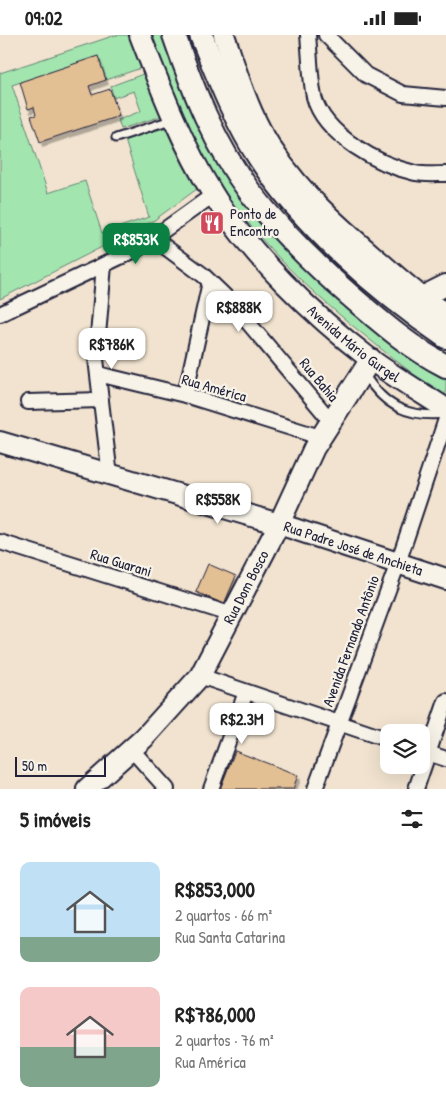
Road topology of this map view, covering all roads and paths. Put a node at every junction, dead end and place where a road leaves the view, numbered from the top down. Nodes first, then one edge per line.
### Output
1 (140, 35) edge
2 (174, 35) edge
3 (201, 35) edge
4 (224, 35) edge
5 (308, 35) edge
6 (326, 35) edge
7 (446, 98) edge
8 (174, 119) junction
9 (116, 138) dead end
10 (446, 174) edge
11 (213, 195) junction
12 (153, 238) junction
13 (104, 265) junction
14 (210, 282) junction
15 (446, 285) edge
16 (420, 298) junction
17 (0, 314) edge
18 (446, 314) edge
19 (446, 337) edge
20 (366, 365) junction
21 (446, 366) edge
22 (98, 374) junction
23 (185, 395) junction
24 (101, 400) junction
25 (28, 402) dead end
26 (446, 409) edge
27 (446, 414) edge
28 (446, 419) edge
29 (330, 420) junction
30 (320, 437) junction
31 (0, 442) edge
32 (110, 476) junction
33 (279, 524) junction
34 (0, 542) edge
35 (398, 563) junction
36 (446, 579) edge
37 (232, 615) junction
38 (200, 676) junction
39 (246, 692) junction
40 (446, 701) edge
41 (339, 723) junction
42 (380, 736) edge
43 (430, 740) edge
44 (132, 750) junction
45 (430, 754) edge
46 (446, 759) edge
47 (420, 774) edge
48 (87, 789) edge
49 (167, 789) edge
50 (211, 789) edge
51 (315, 789) edge
52 (416, 789) edge

1 - 8 street, Avenida Mário Gurgel
2 - 21 main road
3 - 19 main road
4 - 16 street
5 - 10 street
6 - 7 street
8 - 9 lane
8 - 11 street, Avenida Mário Gurgel
11 - 12 street
11 - 20 street, Avenida Mário Gurgel
12 - 13 street
12 - 14 street, Rua Bahia
13 - 17 street
13 - 22 street
14 - 23 street
14 - 29 street, Rua Bahia
15 - 16 street
16 - 18 street
20 - 26 street, Avenida Mário Gurgel
20 - 27 lane
20 - 29 street, Rua Dom Bosco
22 - 23 street, Rua América
22 - 24 street
23 - 30 street, Rua América
24 - 25 street
24 - 32 street
28 - 35 street, Avenida Fernando Antônio
29 - 30 street, Rua Dom Bosco
30 - 33 street, Rua Dom Bosco
31 - 32 street, Rua Padre José de Anchieta
32 - 33 street, Rua Padre José de Anchieta
33 - 35 street, Rua Padre José de Anchieta
33 - 37 street, Rua Dom Bosco
34 - 37 street, Rua Guarani
35 - 36 street, Rua Padre José de Anchieta
35 - 41 street, Avenida Fernando Antônio
37 - 38 street, Rua Dom Bosco
38 - 39 street
38 - 44 street, Rua Dom Bosco
39 - 41 street
39 - 50 street
40 - 43 street
41 - 42 street
41 - 51 street, Avenida Fernando Antônio
44 - 48 street, Rua Dom Bosco
44 - 49 street
45 - 46 street
47 - 52 street

